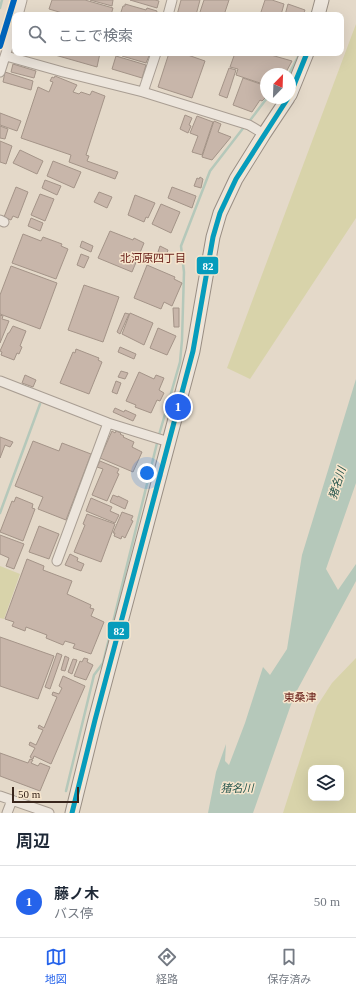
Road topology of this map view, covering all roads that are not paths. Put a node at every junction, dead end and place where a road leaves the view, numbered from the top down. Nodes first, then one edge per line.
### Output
1 (22, 0) edge
2 (172, 0) edge
3 (322, 0) edge
4 (19, 12) edge
5 (169, 12) edge
6 (319, 12) edge
7 (12, 35) edge
8 (6, 56) junction
9 (155, 56) edge
10 (307, 56) edge
11 (0, 72) edge
12 (296, 81) edge
13 (143, 92) junction
14 (284, 104) edge
15 (264, 134) junction
16 (0, 381) edge
17 (108, 423) junction
18 (169, 442) junction
19 (58, 561) dead end
20 (0, 796) edge
21 (12, 800) junction
22 (7, 813) edge
23 (49, 813) edge
24 (72, 813) edge

1 - 4 street
2 - 5 street
3 - 6 street
7 - 8 street
8 - 11 street
8 - 13 street
9 - 13 street
10 - 12 street
13 - 15 street
14 - 15 street
15 - 18 street
16 - 17 street
17 - 18 street
17 - 19 street
18 - 24 street
20 - 21 street
21 - 22 street
21 - 23 street

